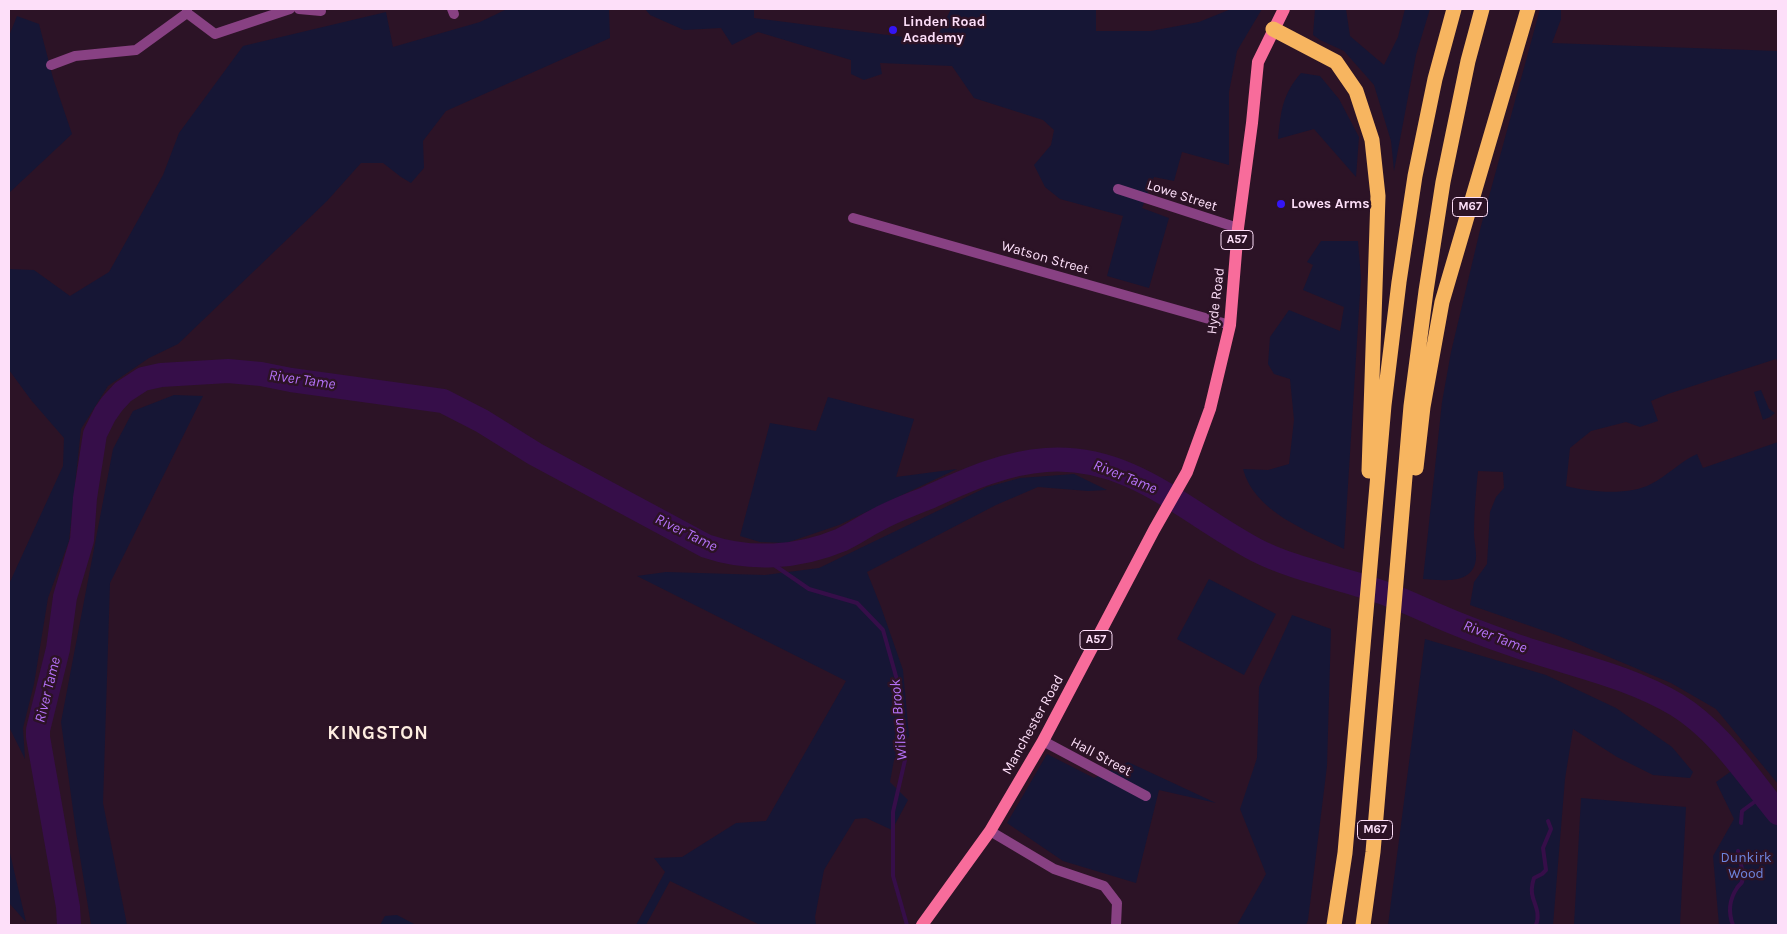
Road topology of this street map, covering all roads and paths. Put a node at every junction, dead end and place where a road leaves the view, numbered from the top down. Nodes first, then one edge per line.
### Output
1 (290, 9) edge
2 (298, 9) edge
3 (1284, 9) edge
4 (1454, 9) edge
5 (1482, 9) edge
6 (1528, 9) edge
7 (187, 11) edge
8 (321, 11) dead end
9 (1272, 28) junction
10 (51, 65) dead end
11 (1118, 189) dead end
12 (853, 218) dead end
13 (1238, 228) junction
14 (1230, 325) junction
15 (1378, 404) junction
16 (1417, 407) junction
17 (1154, 530) joint
18 (1043, 741) junction
19 (1146, 796) dead end
20 (990, 832) junction
21 (922, 925) edge
22 (1116, 925) edge
23 (1334, 925) edge
24 (1363, 925) edge

1 - 7 street
2 - 8 street
3 - 9 main road, Hyde Road / A57
4 - 15 highway, M67
5 - 16 highway, M67
6 - 16 highway, M67
7 - 10 street
9 - 13 main road, Hyde Road / A57
9 - 15 highway, M67
11 - 13 street, Lowe Street
12 - 14 street, Watson Street
13 - 14 main road, Hyde Road / A57
14 - 17 main road, Hyde Road / A57
15 - 23 highway, M67
16 - 24 highway, M67
17 - 18 main road, Manchester Road / A57
18 - 19 street, Hall Street
18 - 20 main road, Manchester Road / A57
20 - 21 main road, Manchester Road / A57
20 - 22 street

